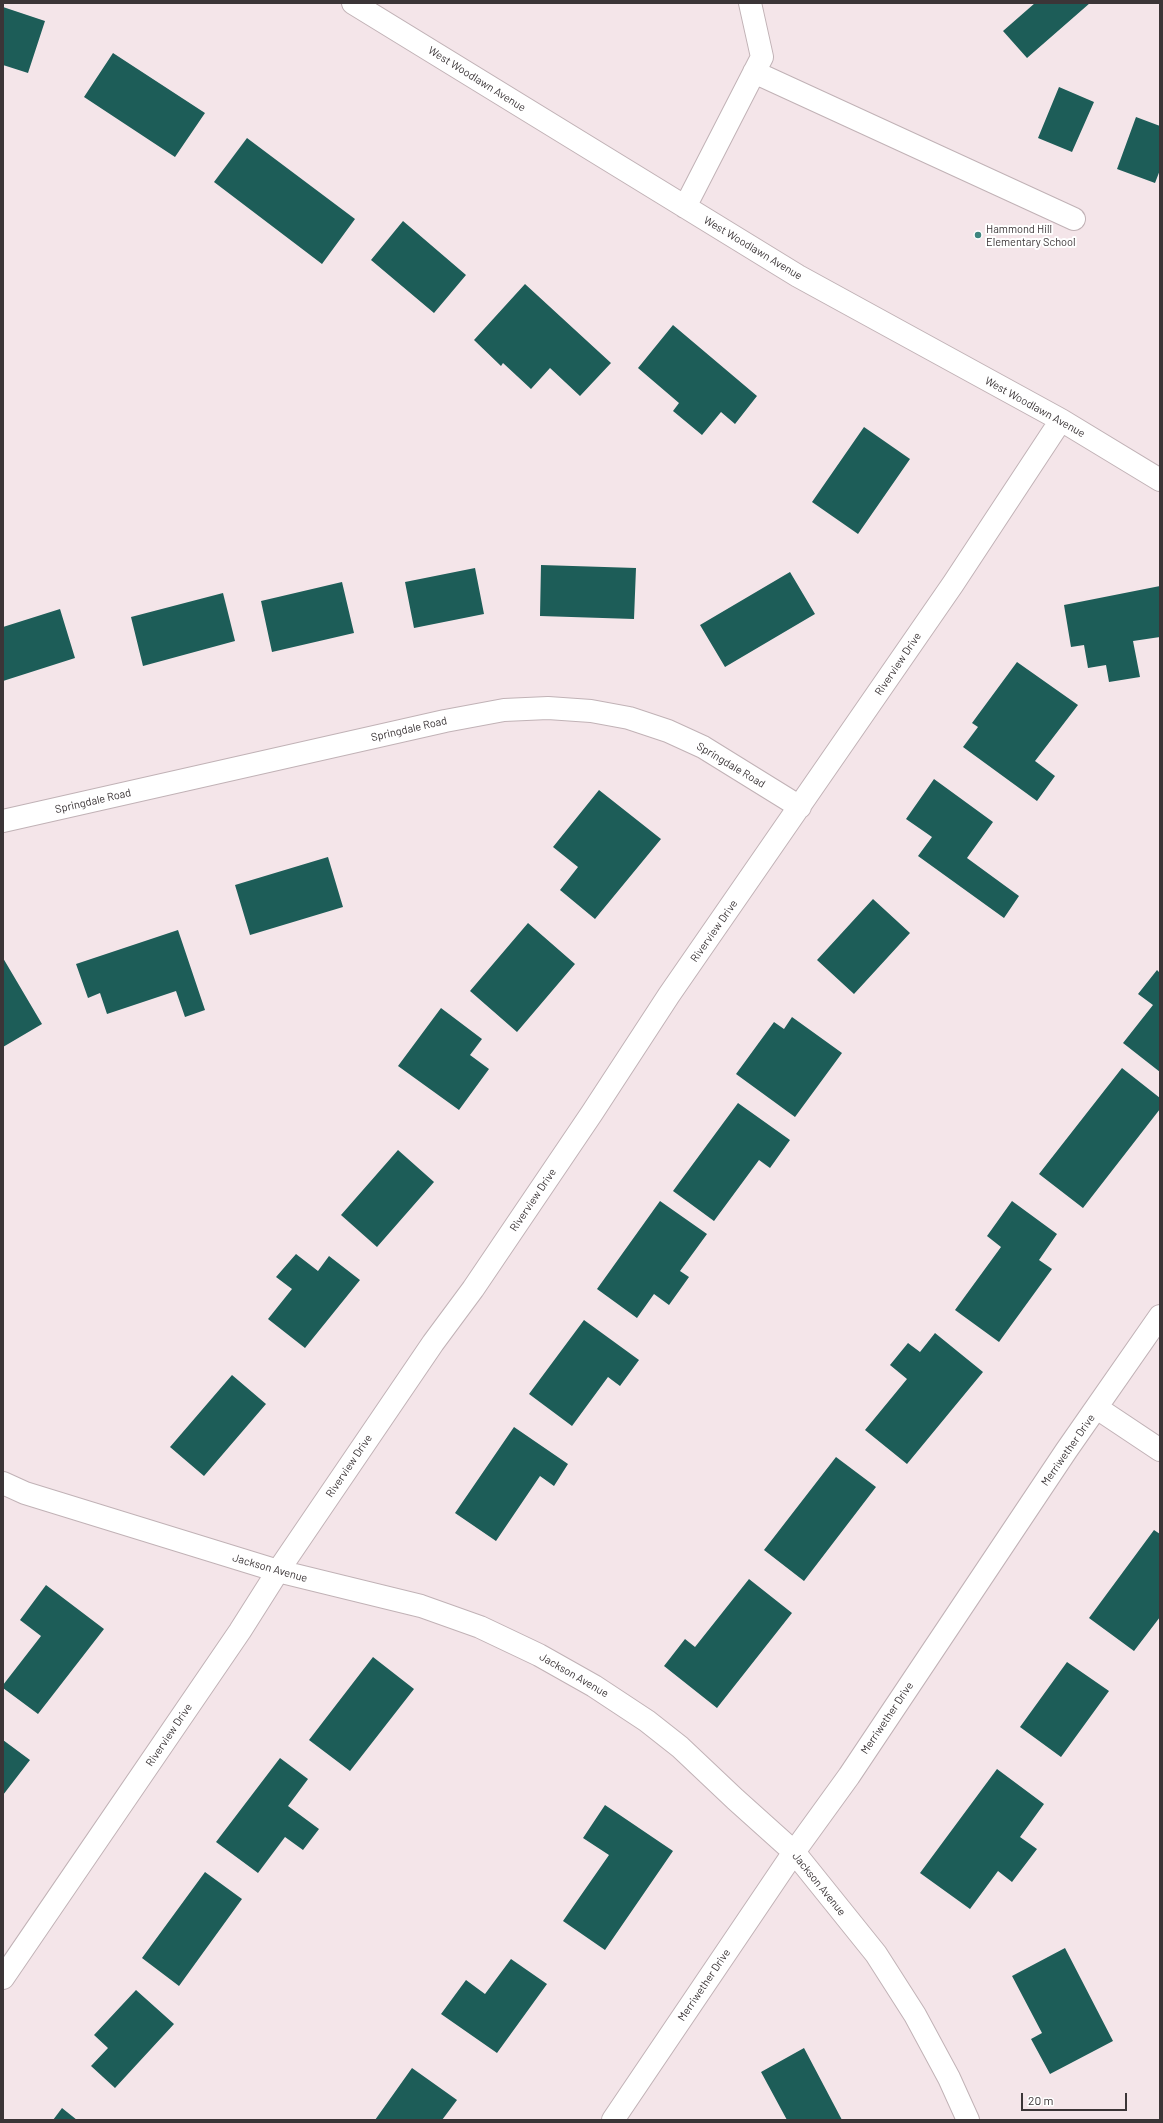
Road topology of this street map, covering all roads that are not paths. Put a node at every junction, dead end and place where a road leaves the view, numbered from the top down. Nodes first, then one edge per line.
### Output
1 (750, 3) edge
2 (361, 5) edge
3 (754, 72) junction
4 (686, 207) junction
5 (1074, 219) dead end
6 (1061, 420) junction
7 (1160, 480) edge
8 (800, 807) junction
9 (3, 821) edge
10 (1160, 1316) edge
11 (1097, 1408) junction
12 (1160, 1450) edge
13 (3, 1483) edge
14 (278, 1571) junction
15 (794, 1852) junction
16 (3, 1978) edge
17 (613, 2120) edge
18 (968, 2120) edge

1 - 3 street
2 - 4 street, West Woodlawn Avenue
3 - 4 street
3 - 5 street
4 - 6 street, West Woodlawn Avenue
6 - 7 street, West Woodlawn Avenue
6 - 8 street, Riverview Drive
8 - 9 street, Springdale Road
8 - 14 street, Riverview Drive
10 - 11 street, Merriwether Drive
11 - 12 street
11 - 15 street, Merriwether Drive
13 - 14 street, Jackson Avenue
14 - 15 street, Jackson Avenue
14 - 16 street, Riverview Drive
15 - 17 street, Merriwether Drive
15 - 18 street, Jackson Avenue

